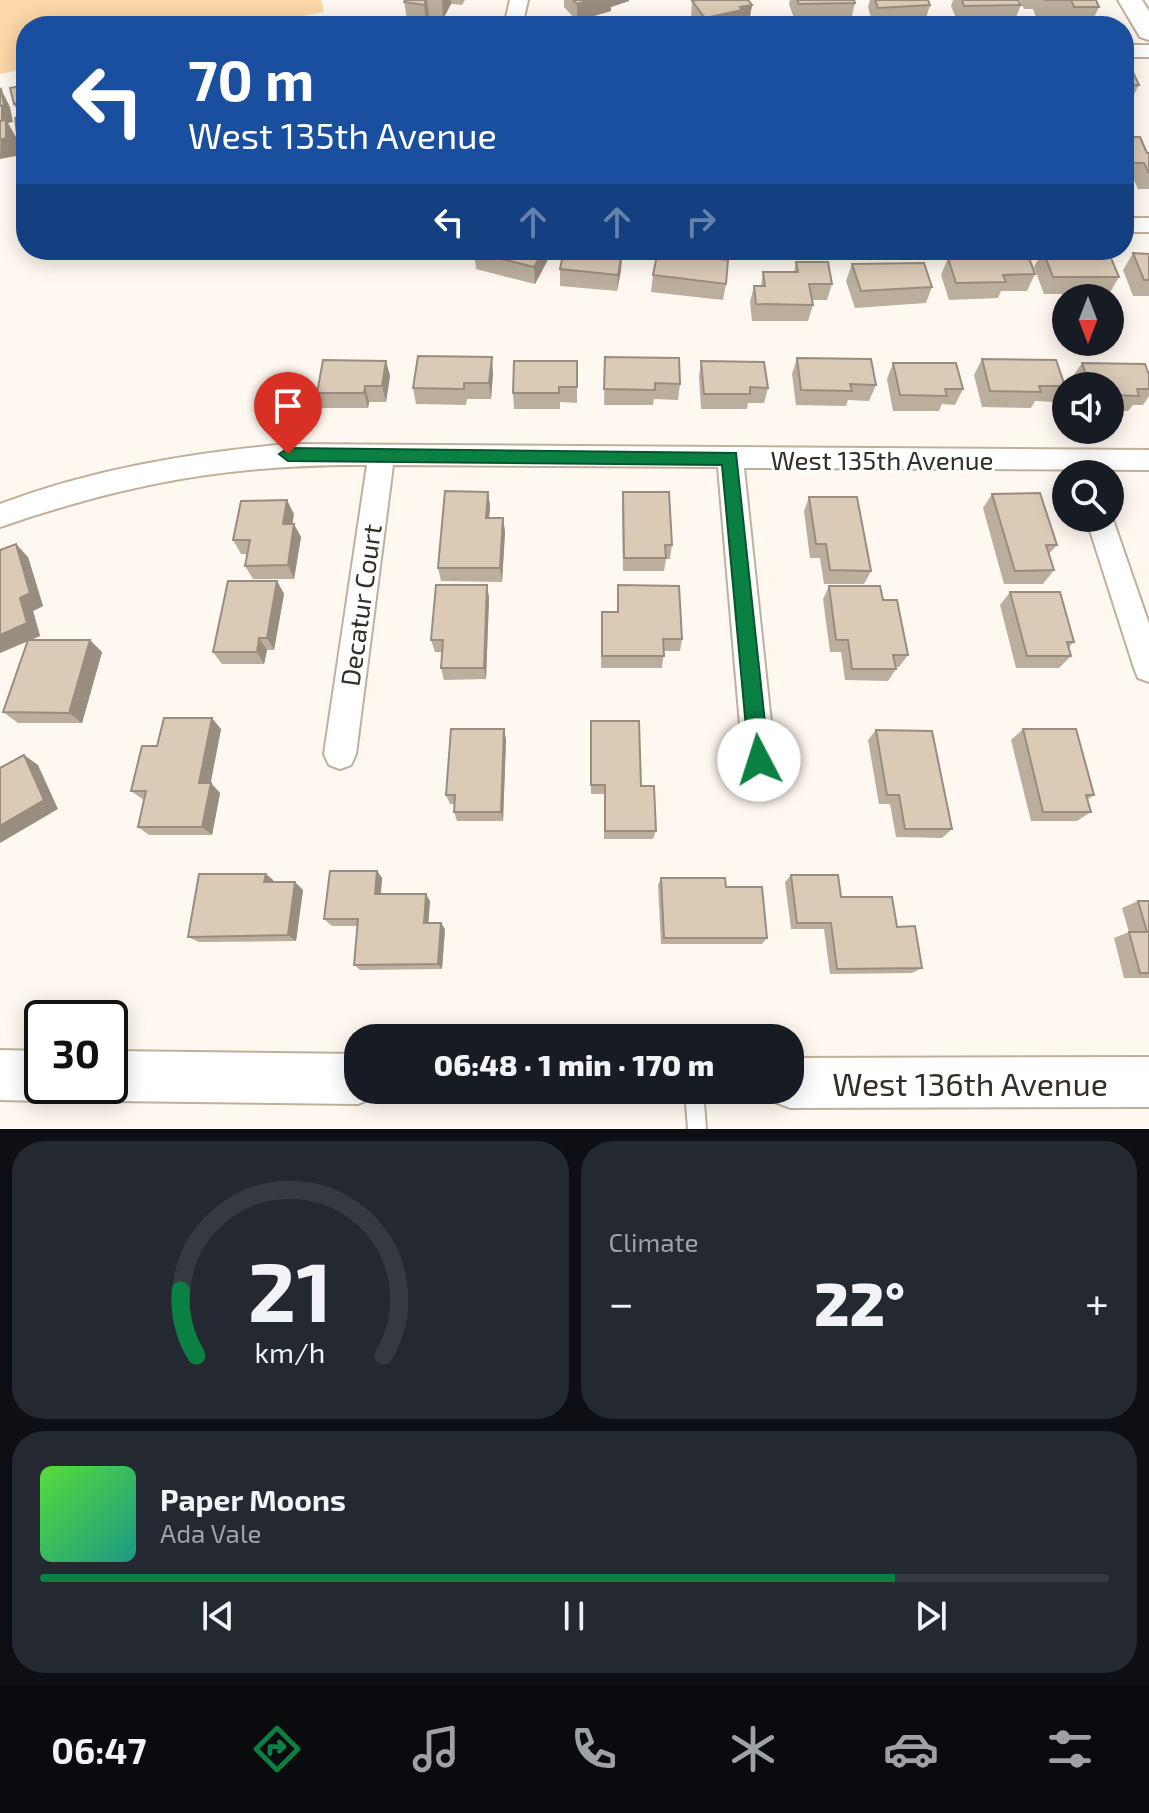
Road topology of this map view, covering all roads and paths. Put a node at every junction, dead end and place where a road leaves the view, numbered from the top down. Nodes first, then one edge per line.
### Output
1 (1130, 0) edge
2 (1149, 32) edge
3 (381, 455) junction
4 (730, 458) junction
5 (1149, 460) edge
6 (1124, 463) edge
7 (1052, 466) edge
8 (0, 516) edge
9 (1105, 532) edge
10 (1149, 668) edge
11 (340, 754) dead end
12 (759, 760) dead end
13 (0, 1075) edge
14 (24, 1076) edge
15 (128, 1076) edge
16 (344, 1079) edge
17 (1149, 1082) edge
18 (804, 1083) edge
19 (695, 1104) edge
20 (697, 1129) edge

1 - 2 main road
3 - 4 street, West 135th Avenue
3 - 8 street, West 135th Avenue
3 - 11 street, Decatur Court
4 - 7 street, West 135th Avenue
4 - 12 street
5 - 6 street, West 135th Avenue
9 - 10 street
13 - 14 main road
15 - 16 main road
17 - 18 main road, West 136th Avenue
19 - 20 lane

